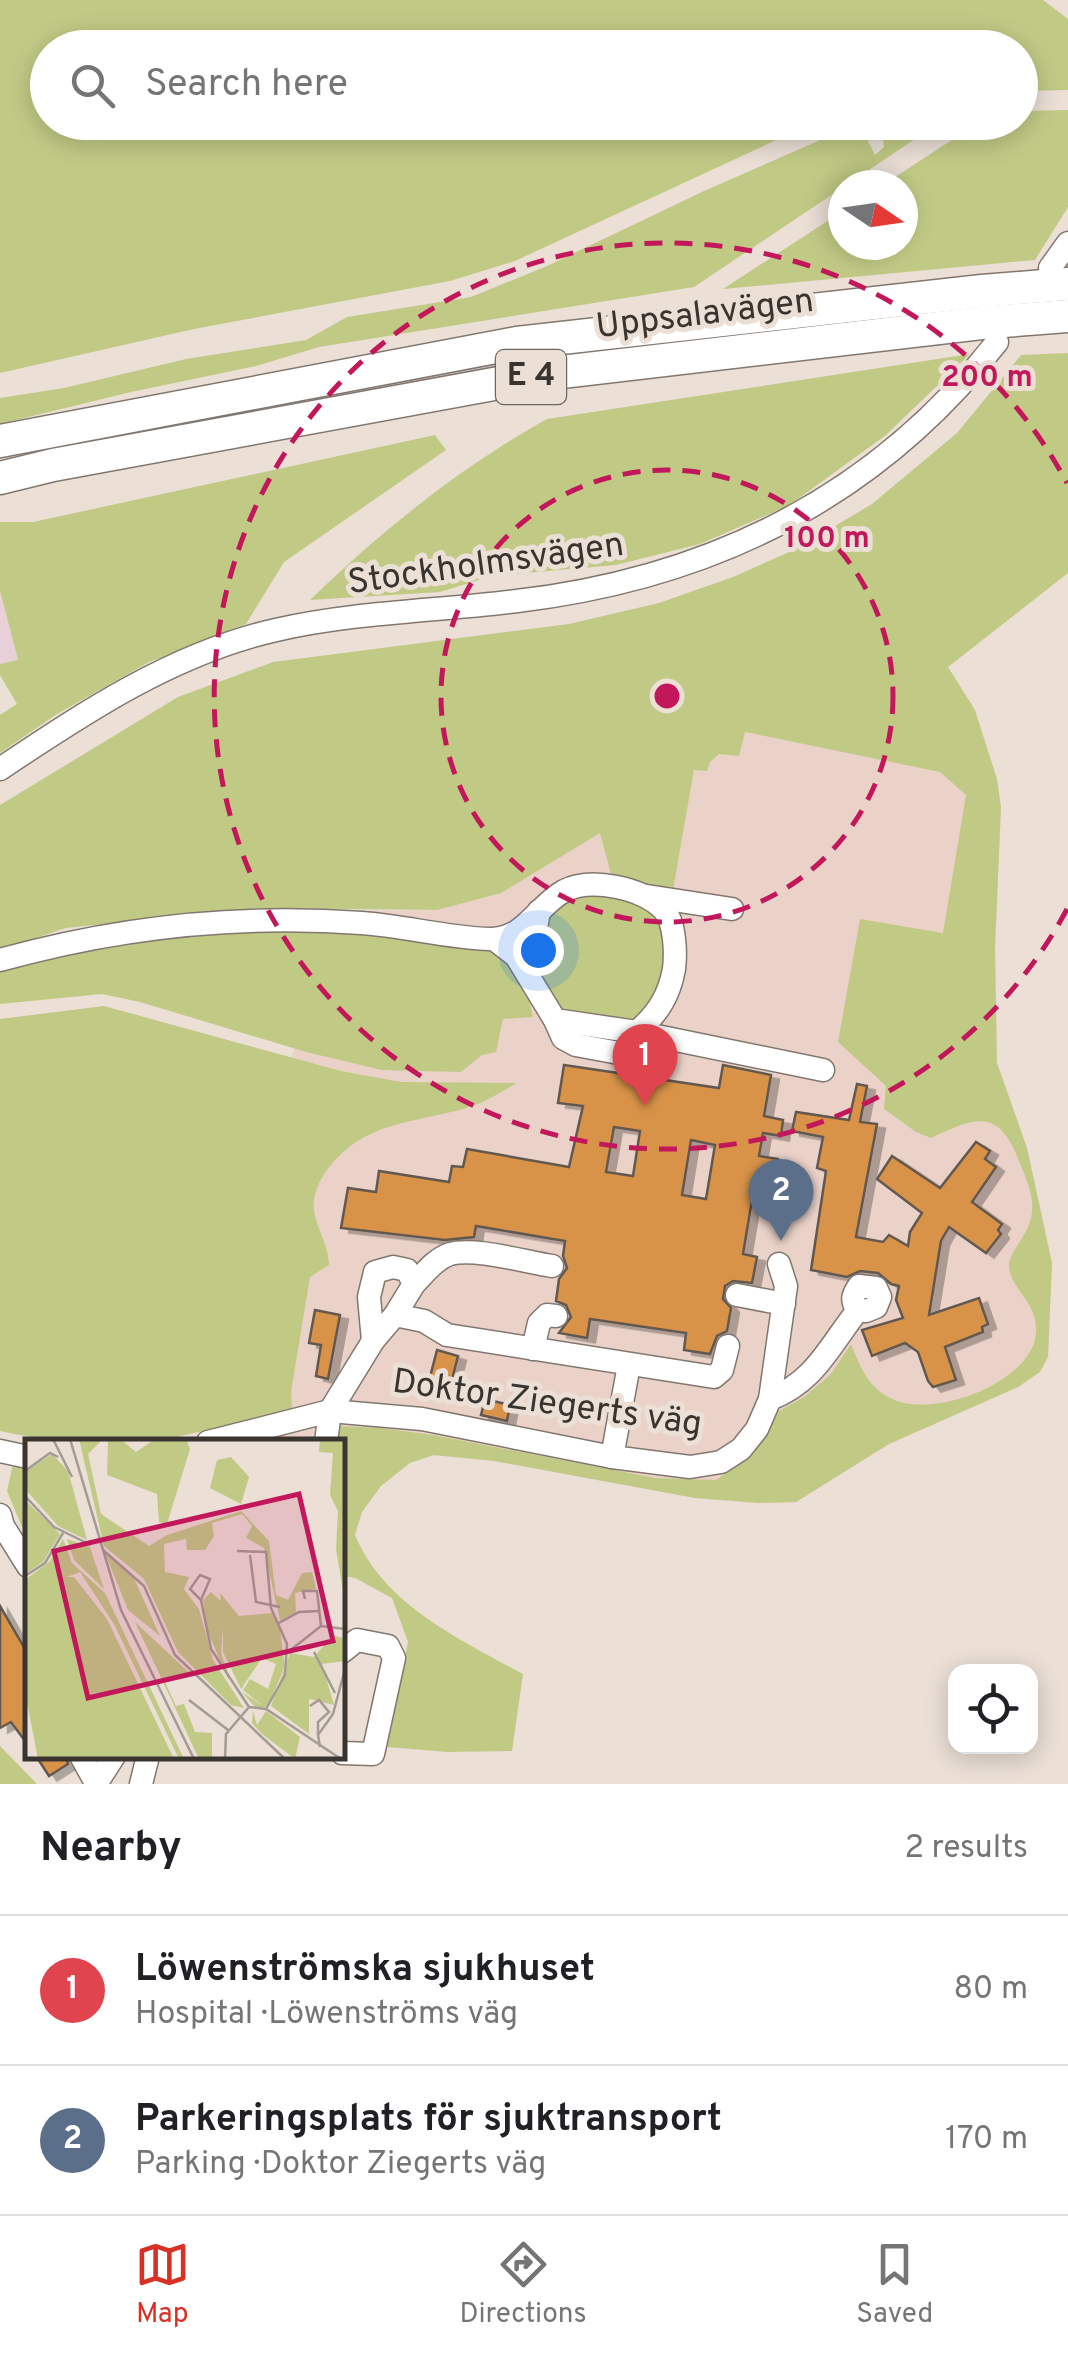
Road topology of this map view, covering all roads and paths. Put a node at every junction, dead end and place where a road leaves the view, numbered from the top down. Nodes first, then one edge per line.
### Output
1 (1068, 243) edge
2 (1059, 276) edge
3 (1068, 316) edge
4 (997, 342) dead end
5 (0, 441) edge
6 (0, 478) edge
7 (0, 769) edge
8 (644, 895) junction
9 (732, 909) dead end
10 (538, 912) junction
11 (494, 939) junction
12 (0, 960) edge
13 (528, 974) junction
14 (636, 1032) junction
15 (824, 1070) dead end
16 (779, 1264) dead end
17 (552, 1266) dead end
18 (414, 1284) junction
19 (737, 1295) dead end
20 (784, 1304) junction
21 (858, 1310) dead end
22 (395, 1316) junction
23 (556, 1316) dead end
24 (373, 1341) junction
25 (728, 1346) dead end
26 (534, 1349) junction
27 (628, 1365) junction
28 (770, 1399) junction
29 (330, 1411) junction
30 (217, 1439) edge
31 (326, 1439) edge
32 (612, 1456) junction
33 (1, 1523) edge
34 (25, 1561) edge
35 (345, 1650) edge
36 (345, 1752) edge
37 (83, 1759) edge
38 (112, 1759) edge
39 (147, 1759) edge
40 (96, 1783) edge
41 (142, 1784) edge

1 - 2 street
2 - 5 highway, Uppsalavägen / E 4
3 - 6 highway, Uppsalavägen / E 4
4 - 7 street, Stockholmsvägen
8 - 9 street
8 - 10 street
8 - 14 street
10 - 11 street
10 - 13 street
11 - 12 street
11 - 13 street
13 - 14 street
14 - 15 street
16 - 20 street, Doktor Ziegerts väg
17 - 18 street
18 - 22 street
18 - 24 street
19 - 20 street
20 - 28 street, Doktor Ziegerts väg
21 - 28 street
22 - 24 street
22 - 26 street
23 - 26 street
24 - 29 street
25 - 27 street
26 - 27 street
27 - 32 street
28 - 32 street, Doktor Ziegerts väg
29 - 30 street, Doktor Ziegerts väg
29 - 31 street
29 - 32 street, Doktor Ziegerts väg
33 - 34 street
35 - 36 street
37 - 40 street
38 - 40 street
39 - 41 street

